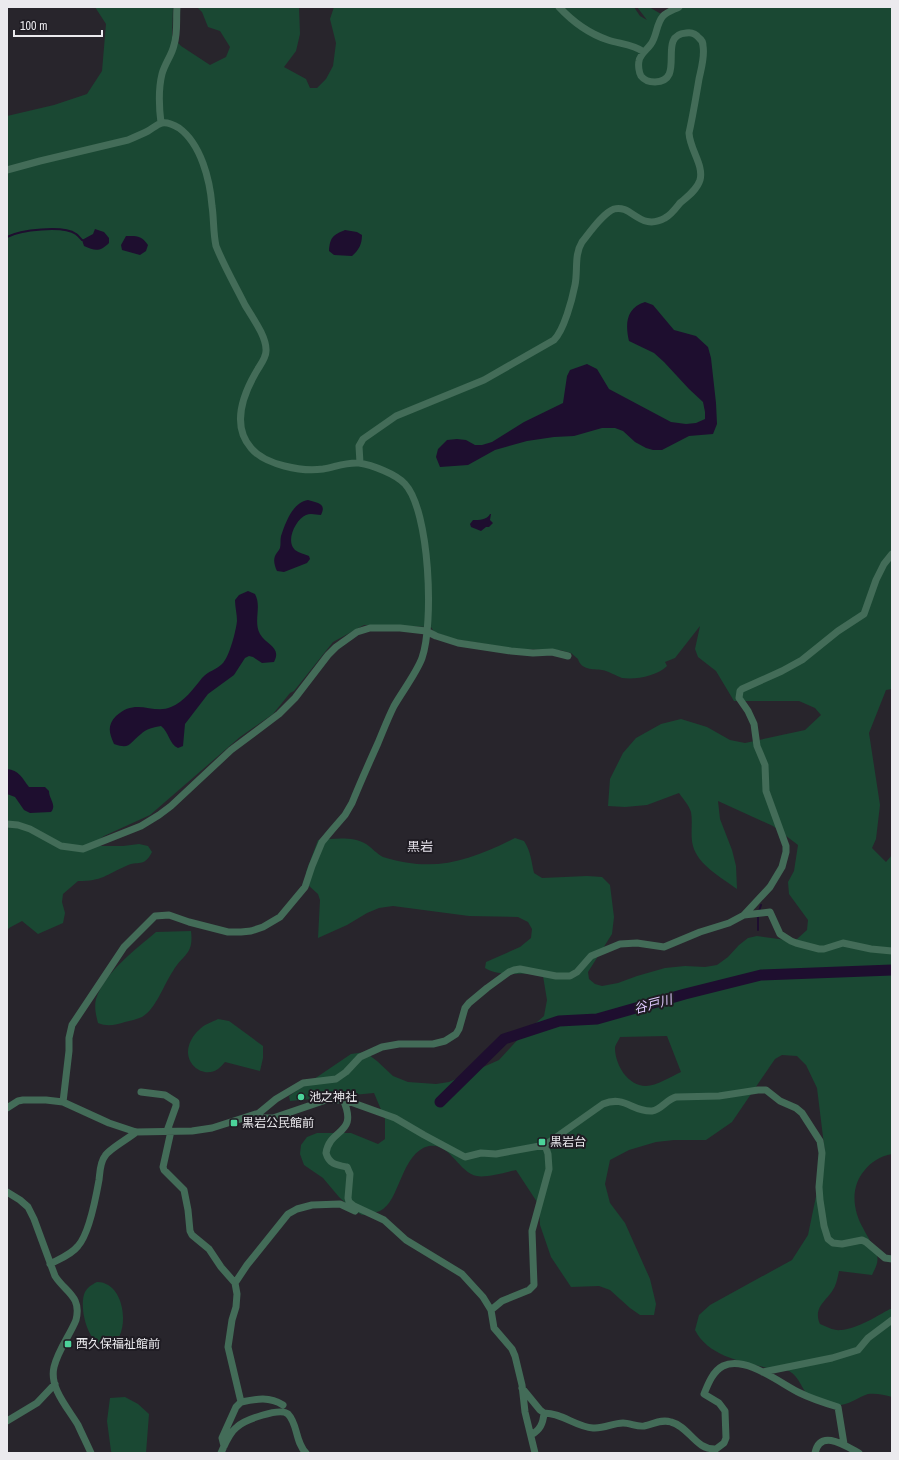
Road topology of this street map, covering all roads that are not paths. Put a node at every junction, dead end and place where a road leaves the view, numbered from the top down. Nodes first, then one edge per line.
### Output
1 (177, 7) edge
2 (559, 7) edge
3 (679, 7) edge
4 (644, 52) junction
5 (161, 124) junction
6 (7, 170) edge
7 (360, 463) junction
8 (892, 554) edge
9 (426, 631) junction
10 (568, 656) dead end
11 (7, 824) edge
12 (746, 915) junction
13 (892, 951) edge
14 (142, 1092) dead end
15 (343, 1099) junction
16 (63, 1102) junction
17 (7, 1108) edge
18 (248, 1118) junction
19 (169, 1131) junction
20 (136, 1132) junction
21 (545, 1145) junction
22 (7, 1192) edge
23 (369, 1212) junction
24 (892, 1259) edge
25 (50, 1264) junction
26 (235, 1283) junction
27 (491, 1310) junction
28 (892, 1320) edge
29 (762, 1372) junction
30 (55, 1384) junction
31 (522, 1388) junction
32 (241, 1402) junction
33 (283, 1405) dead end
34 (544, 1414) junction
35 (7, 1422) edge
36 (531, 1435) junction
37 (844, 1444) junction
38 (224, 1446) junction
39 (91, 1453) edge
40 (221, 1453) edge
41 (306, 1453) edge
42 (535, 1453) edge
43 (815, 1453) edge
44 (859, 1453) edge

1 - 5 street
2 - 4 street
3 - 4 street
4 - 7 street
5 - 6 street
5 - 7 street
7 - 9 street
8 - 12 street
9 - 10 street
9 - 11 street
9 - 16 street
12 - 13 street
12 - 18 street
14 - 19 street
15 - 18 street
15 - 21 street
15 - 23 street
16 - 17 street
16 - 20 street
18 - 19 street
19 - 20 street
19 - 26 street
20 - 25 street
21 - 24 street
21 - 27 street
22 - 25 street
23 - 26 street
23 - 27 street
25 - 30 street
26 - 32 street
27 - 31 street
28 - 29 street
29 - 34 street
29 - 37 street
30 - 35 street
30 - 39 street
31 - 34 street
31 - 36 street
32 - 33 street
32 - 38 street
34 - 36 street
36 - 42 street
37 - 43 street
37 - 44 street
38 - 40 street
38 - 41 street

